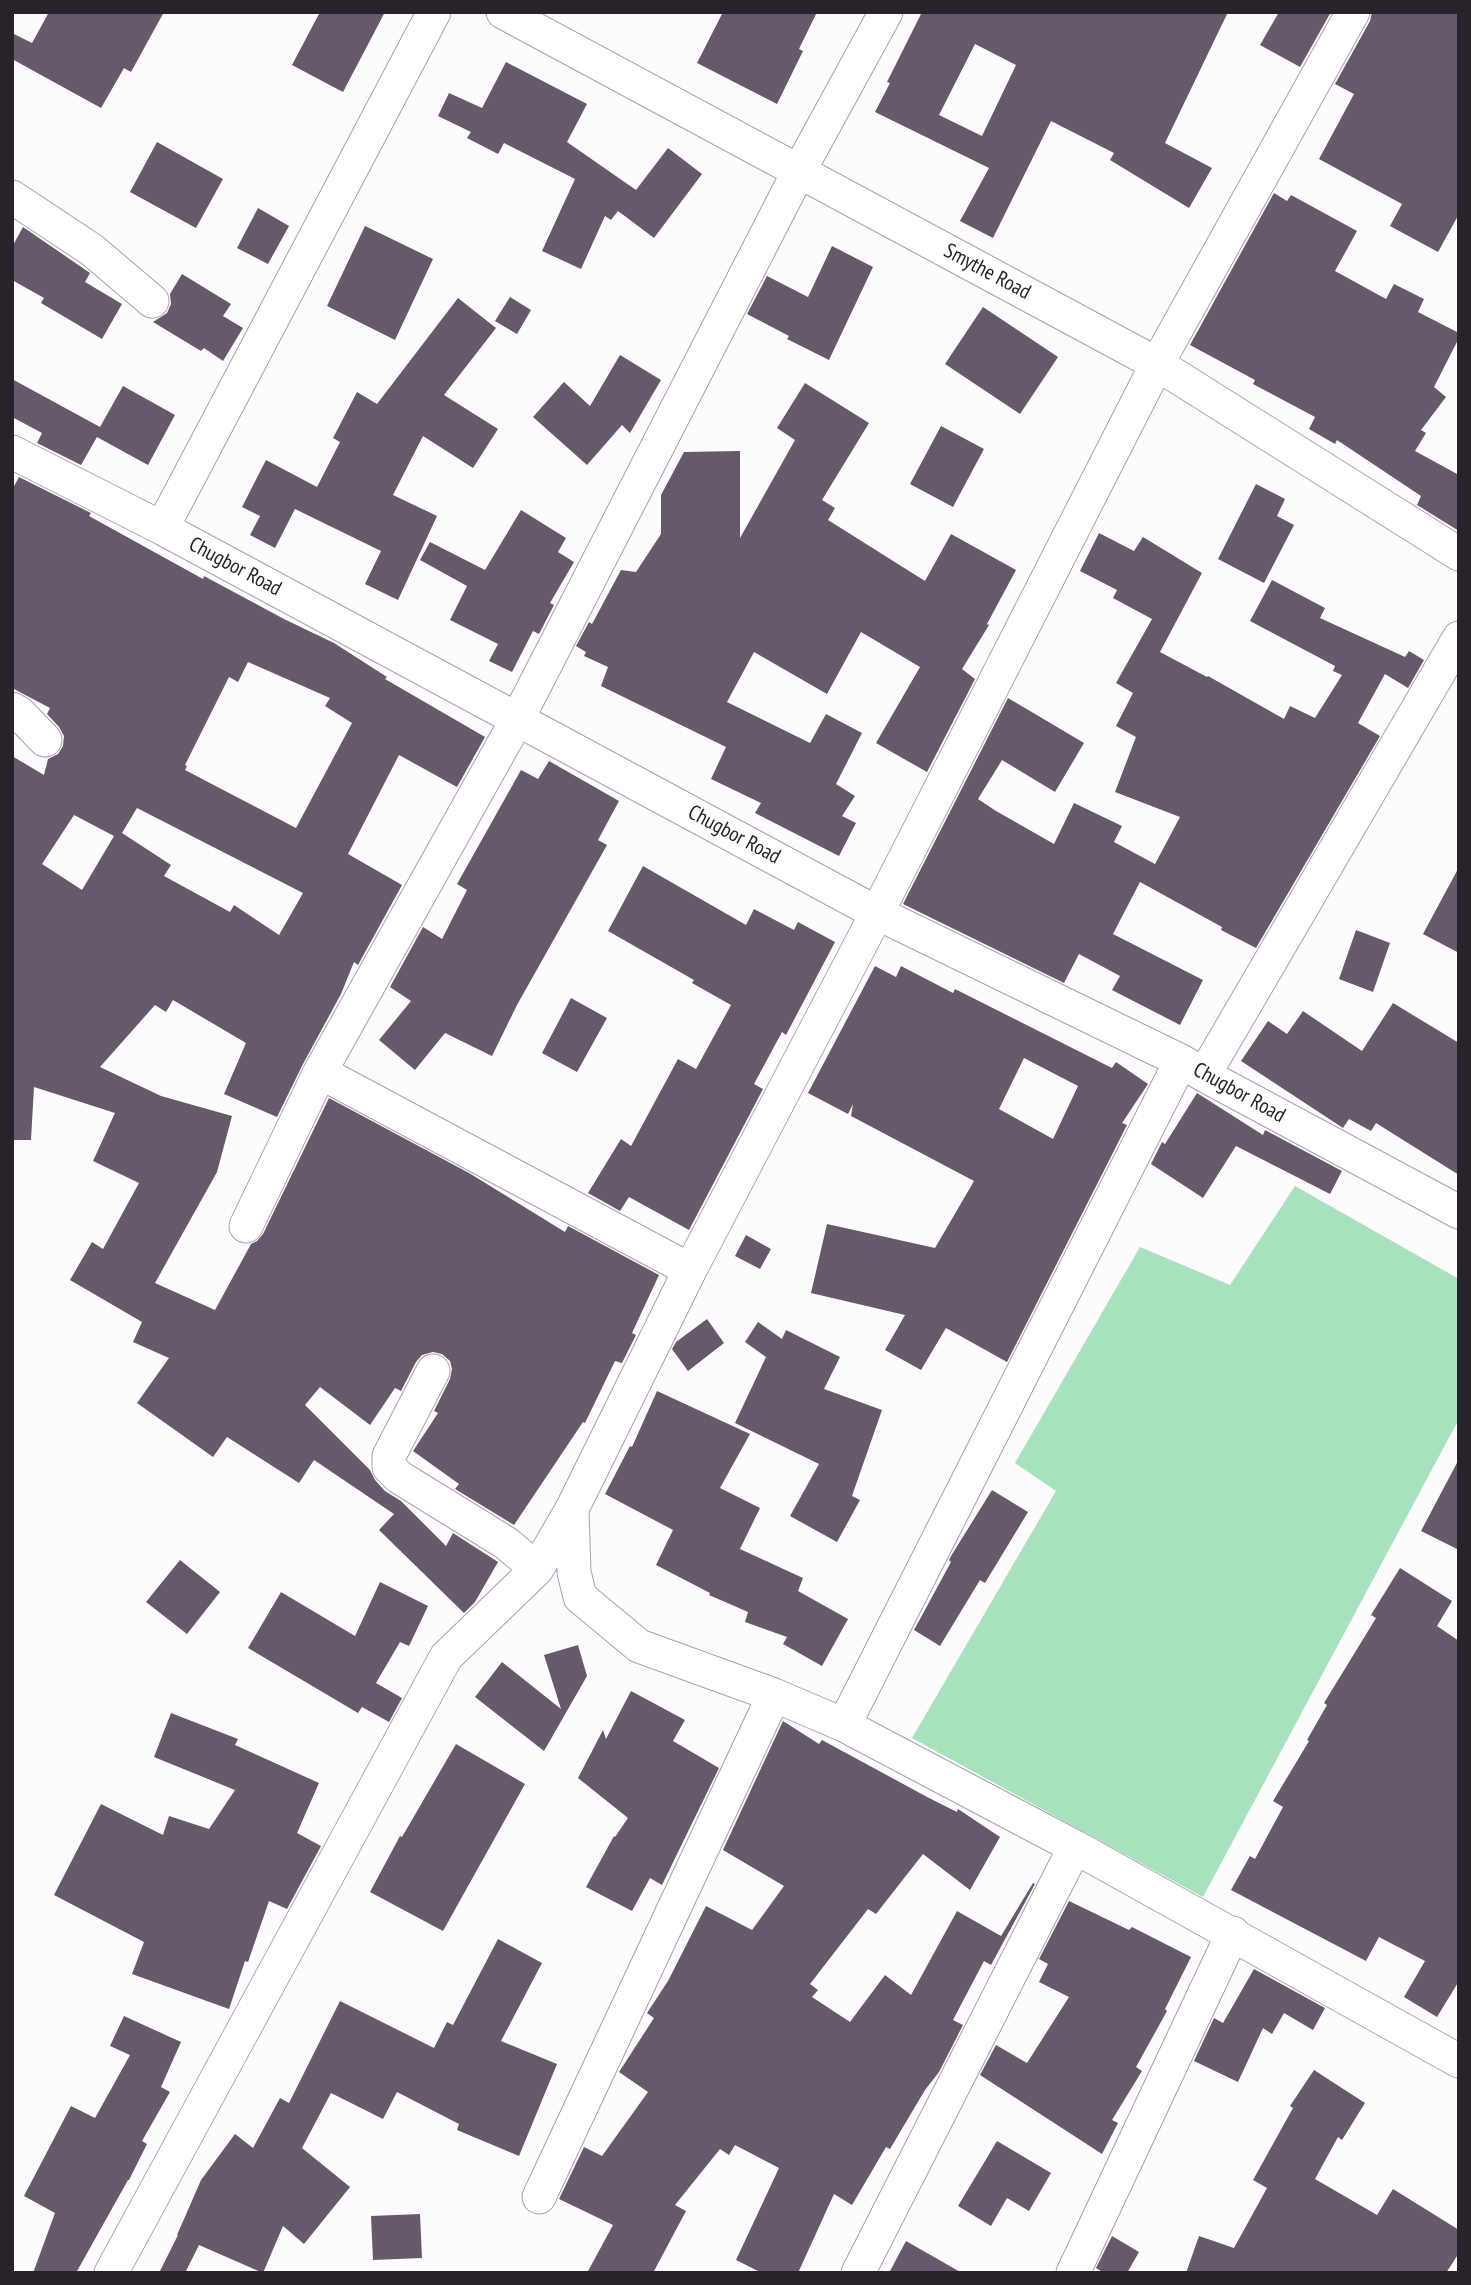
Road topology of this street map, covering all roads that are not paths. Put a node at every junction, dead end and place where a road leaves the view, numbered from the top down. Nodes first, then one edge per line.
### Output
1 (434, 12) edge
2 (503, 12) edge
3 (886, 12) edge
4 (1353, 12) edge
5 (799, 171) junction
6 (12, 197) edge
7 (152, 301) dead end
8 (1157, 364) junction
9 (12, 452) edge
10 (162, 528) junction
11 (1459, 554) edge
12 (1459, 638) edge
13 (12, 709) edge
14 (518, 718) junction
15 (45, 740) dead end
16 (877, 913) junction
17 (1192, 1068) junction
18 (320, 1072) junction
19 (1459, 1212) edge
20 (246, 1226) dead end
21 (690, 1270) junction
22 (433, 1371) dead end
23 (572, 1509) junction
24 (537, 1569) junction
25 (774, 1695) junction
26 (844, 1725) junction
27 (1075, 1847) junction
28 (1233, 1933) junction
29 (1459, 2061) edge
30 (539, 2197) dead end
31 (111, 2273) edge
32 (858, 2273) edge
33 (1073, 2273) edge

1 - 10 street
2 - 5 street, Smythe Road
3 - 5 street
4 - 8 street
5 - 8 street, Smythe Road
5 - 14 street
6 - 7 street
8 - 11 street, Smythe Road
8 - 16 street
9 - 10 street, Chugbor Road
10 - 14 street, Chugbor Road
12 - 17 street
13 - 15 street
14 - 16 street, Chugbor Road
14 - 18 street
16 - 17 street, Chugbor Road
16 - 21 street
17 - 19 street, Chugbor Road
17 - 26 street
18 - 20 street
18 - 21 street
21 - 23 street
22 - 24 street
23 - 24 street
23 - 25 street
24 - 31 street
25 - 26 street
25 - 30 street
26 - 27 street
27 - 28 street
27 - 32 street
28 - 29 street
28 - 33 street

